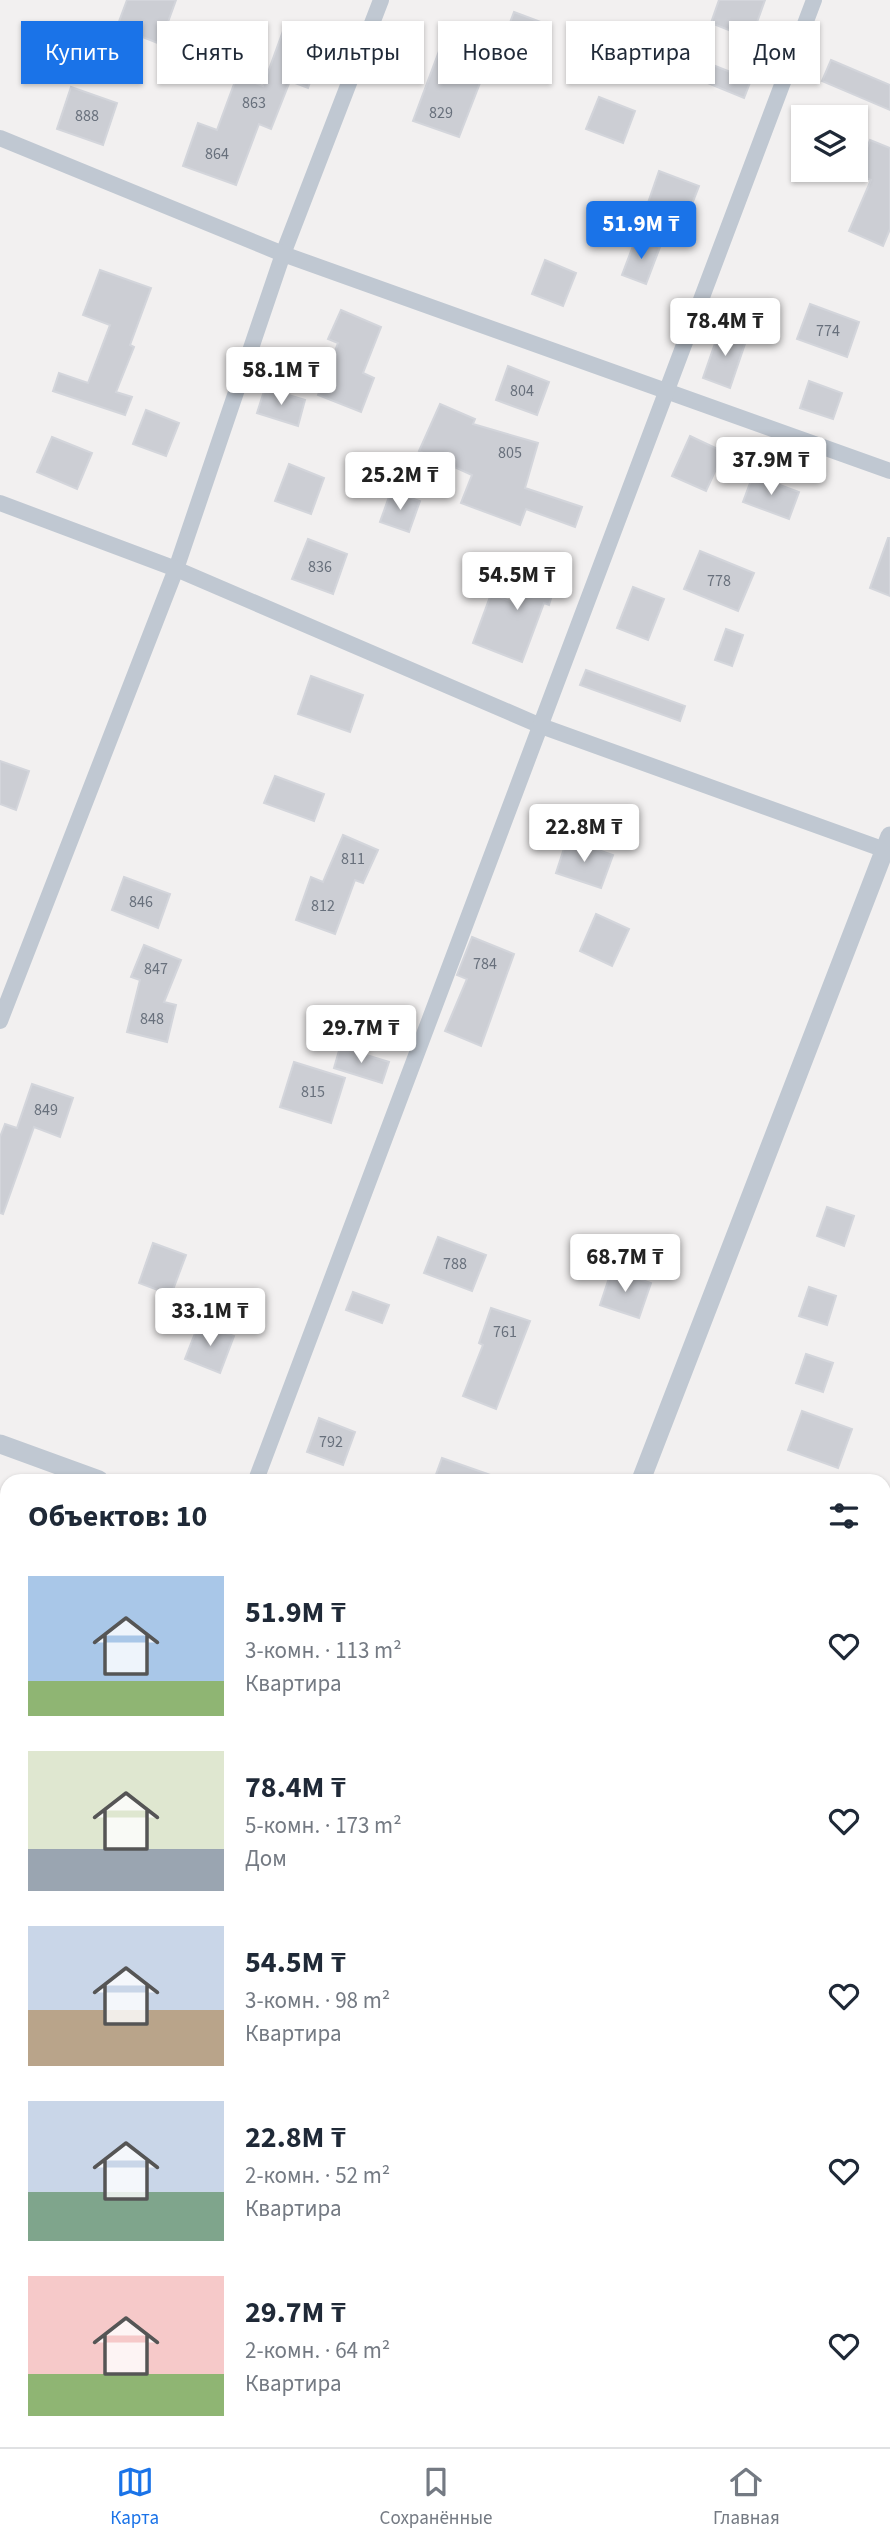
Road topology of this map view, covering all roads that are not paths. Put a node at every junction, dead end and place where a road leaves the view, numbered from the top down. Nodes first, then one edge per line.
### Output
1 (381, 0) edge
2 (814, 0) edge
3 (0, 138) edge
4 (283, 254) junction
5 (665, 390) junction
6 (890, 471) edge
7 (0, 503) edge
8 (176, 569) junction
9 (541, 726) junction
10 (887, 843) edge
11 (0, 1021) edge
12 (0, 1444) edge
13 (82, 1474) edge
14 (258, 1474) edge
15 (643, 1474) edge

1 - 4 street
2 - 5 street
3 - 4 street
4 - 5 street
4 - 8 street
5 - 6 street
5 - 9 street
7 - 8 street
8 - 9 street
8 - 11 street
9 - 10 street
9 - 14 street
10 - 15 street
12 - 13 street

